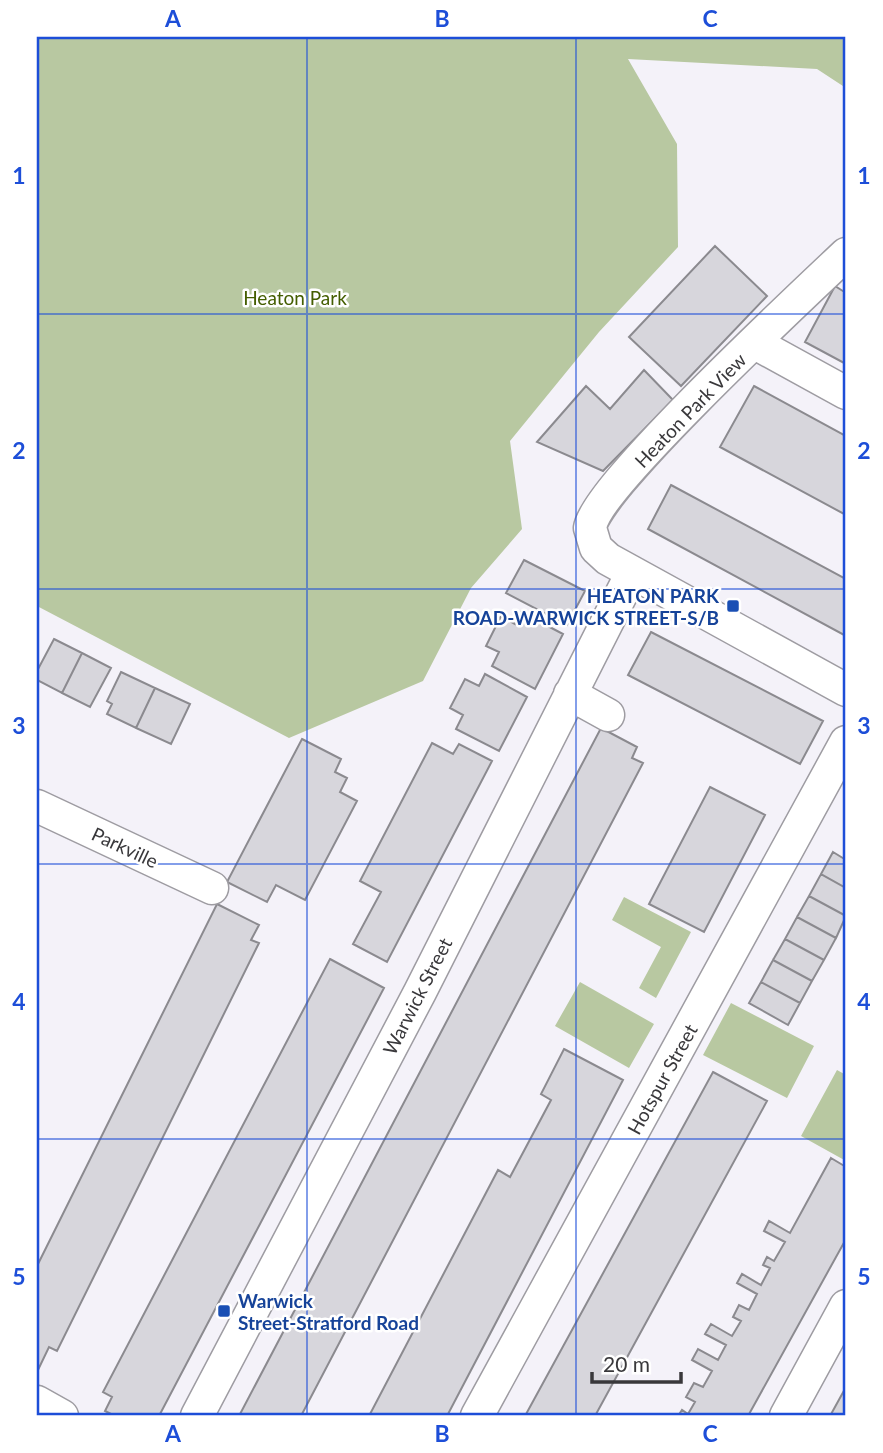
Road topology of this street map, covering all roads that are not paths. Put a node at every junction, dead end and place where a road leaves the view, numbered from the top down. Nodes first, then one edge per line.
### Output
1 (846, 254) edge
2 (755, 343) junction
3 (846, 393) edge
4 (632, 573) junction
5 (846, 690) edge
6 (570, 694) junction
7 (608, 715) dead end
8 (846, 742) edge
9 (37, 806) edge
10 (212, 888) dead end
11 (846, 1306) edge
12 (37, 1402) edge
13 (62, 1416) edge
14 (197, 1416) edge
15 (478, 1416) edge
16 (786, 1416) edge

1 - 2 street, Heaton Park View
2 - 3 street
2 - 4 street, Heaton Park View
4 - 5 street
4 - 6 street, Warwick Street
6 - 7 street
6 - 14 street, Warwick Street
8 - 15 street, Hotspur Street
9 - 10 street, Parkville
11 - 16 street
12 - 13 street

